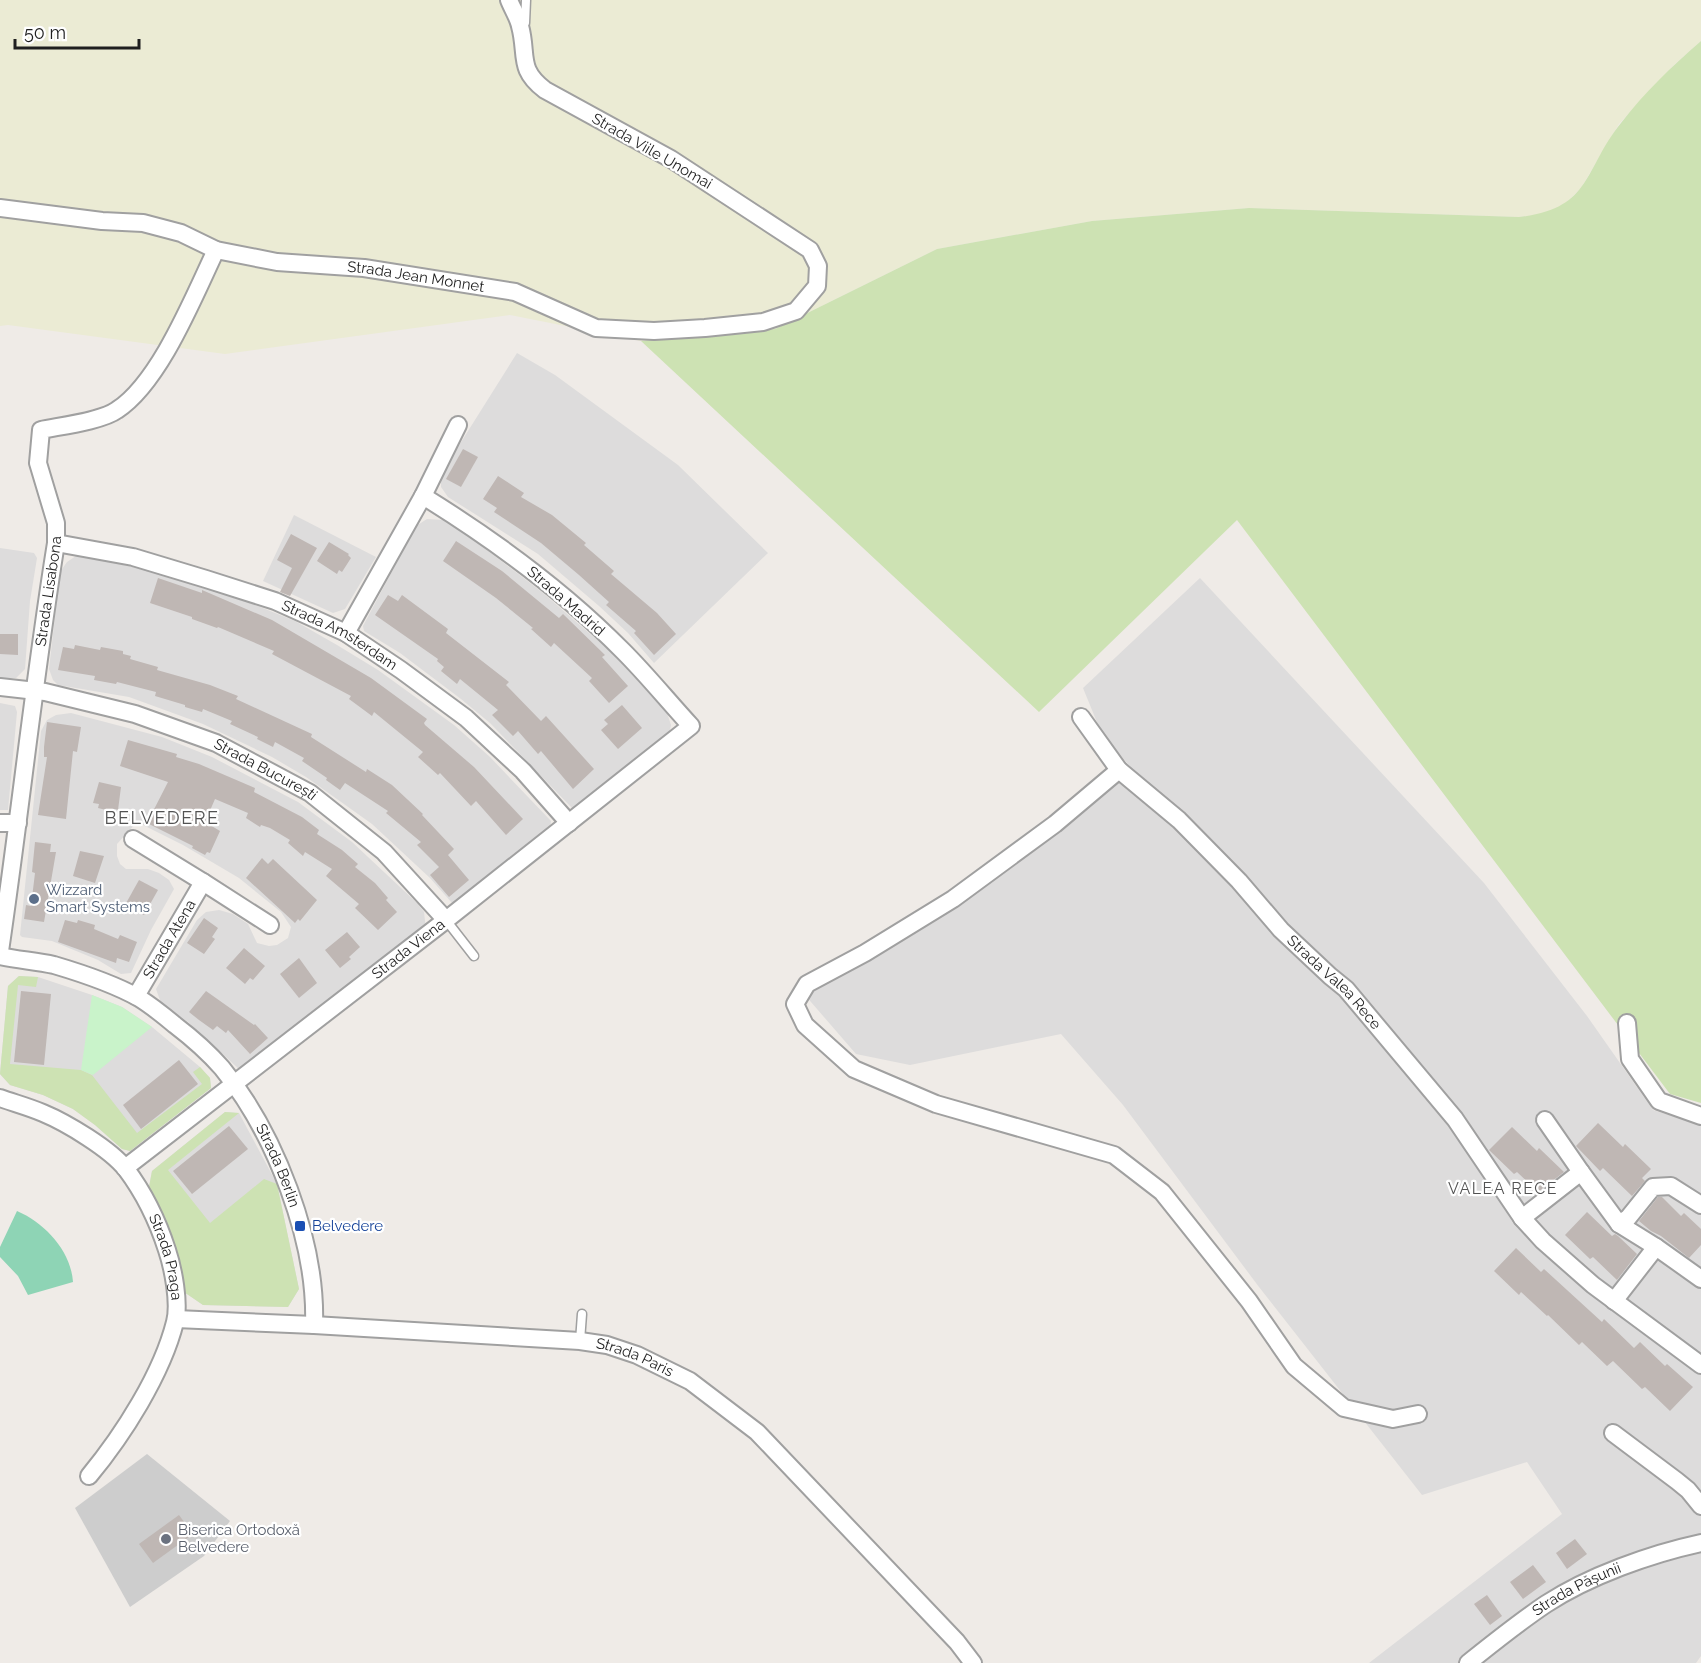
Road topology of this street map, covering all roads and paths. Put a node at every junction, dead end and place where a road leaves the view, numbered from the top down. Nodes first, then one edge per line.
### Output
1 (508, 0) edge
2 (526, 0) edge
3 (520, 25) junction
4 (0, 208) edge
5 (216, 250) junction
6 (818, 286) joint
7 (458, 425) dead end
8 (423, 496) junction
9 (56, 543) junction
10 (346, 633) junction
11 (0, 687) edge
12 (34, 690) junction
13 (1081, 717) dead end
14 (691, 726) joint
15 (1119, 770) junction
16 (569, 822) junction
17 (0, 823) edge
18 (18, 823) junction
19 (133, 839) dead end
20 (203, 882) junction
21 (446, 920) junction
22 (270, 925) dead end
23 (0, 951) edge
24 (0, 956) edge
25 (474, 956) dead end
26 (136, 996) junction
27 (1627, 1023) dead end
28 (234, 1085) junction
29 (0, 1098) edge
30 (1701, 1116) edge
31 (1545, 1120) dead end
32 (125, 1168) junction
33 (1581, 1172) junction
34 (1701, 1205) edge
35 (1522, 1218) junction
36 (1619, 1224) junction
37 (1656, 1247) junction
38 (1701, 1279) edge
39 (1614, 1301) junction
40 (582, 1314) dead end
41 (176, 1319) junction
42 (314, 1325) junction
43 (580, 1341) junction
44 (1701, 1365) edge
45 (1418, 1414) dead end
46 (1613, 1433) dead end
47 (89, 1476) dead end
48 (1701, 1506) edge
49 (1701, 1544) edge
50 (973, 1663) edge
51 (1468, 1663) edge

1 - 3 street, Strada Viile Unomai
2 - 3 lane
3 - 6 street, Strada Viile Unomai
4 - 5 street, Strada Jean Monnet
5 - 6 street, Strada Jean Monnet
5 - 9 street, Strada Lisabona
7 - 8 street
8 - 10 street
8 - 14 street, Strada Madrid
9 - 10 street, Strada Amsterdam
9 - 12 street, Strada Lisabona
10 - 16 street, Strada Amsterdam
11 - 12 street, Strada București
12 - 18 street, Strada Lisabona
12 - 21 street, Strada București
13 - 15 street, Strada Valea Rece
14 - 16 street, Strada Viena
15 - 35 street, Strada Valea Rece
15 - 45 street
16 - 21 street, Strada Viena
17 - 18 street
18 - 23 street, Strada Lisabona
19 - 20 street, Strada Atena
20 - 22 street, Strada Atena
20 - 26 street, Strada Atena
21 - 25 lane, Strada București
21 - 28 street, Strada Viena
24 - 26 street, Strada Berlin
26 - 28 street, Strada Berlin
27 - 30 street
28 - 32 street, Strada Viena
28 - 42 street, Strada Berlin
29 - 32 street, Strada Praga
31 - 33 street
32 - 41 street, Strada Praga
33 - 35 street
33 - 36 street
34 - 36 street
35 - 39 street, Strada Valea Rece
36 - 37 street
37 - 38 street
37 - 39 street
39 - 44 street, Strada Valea Rece
40 - 43 lane
41 - 42 street, Strada Paris
41 - 47 street, Strada Praga
42 - 43 street, Strada Paris
43 - 50 street, Strada Paris
46 - 48 street
49 - 51 street, Strada Pășunii

